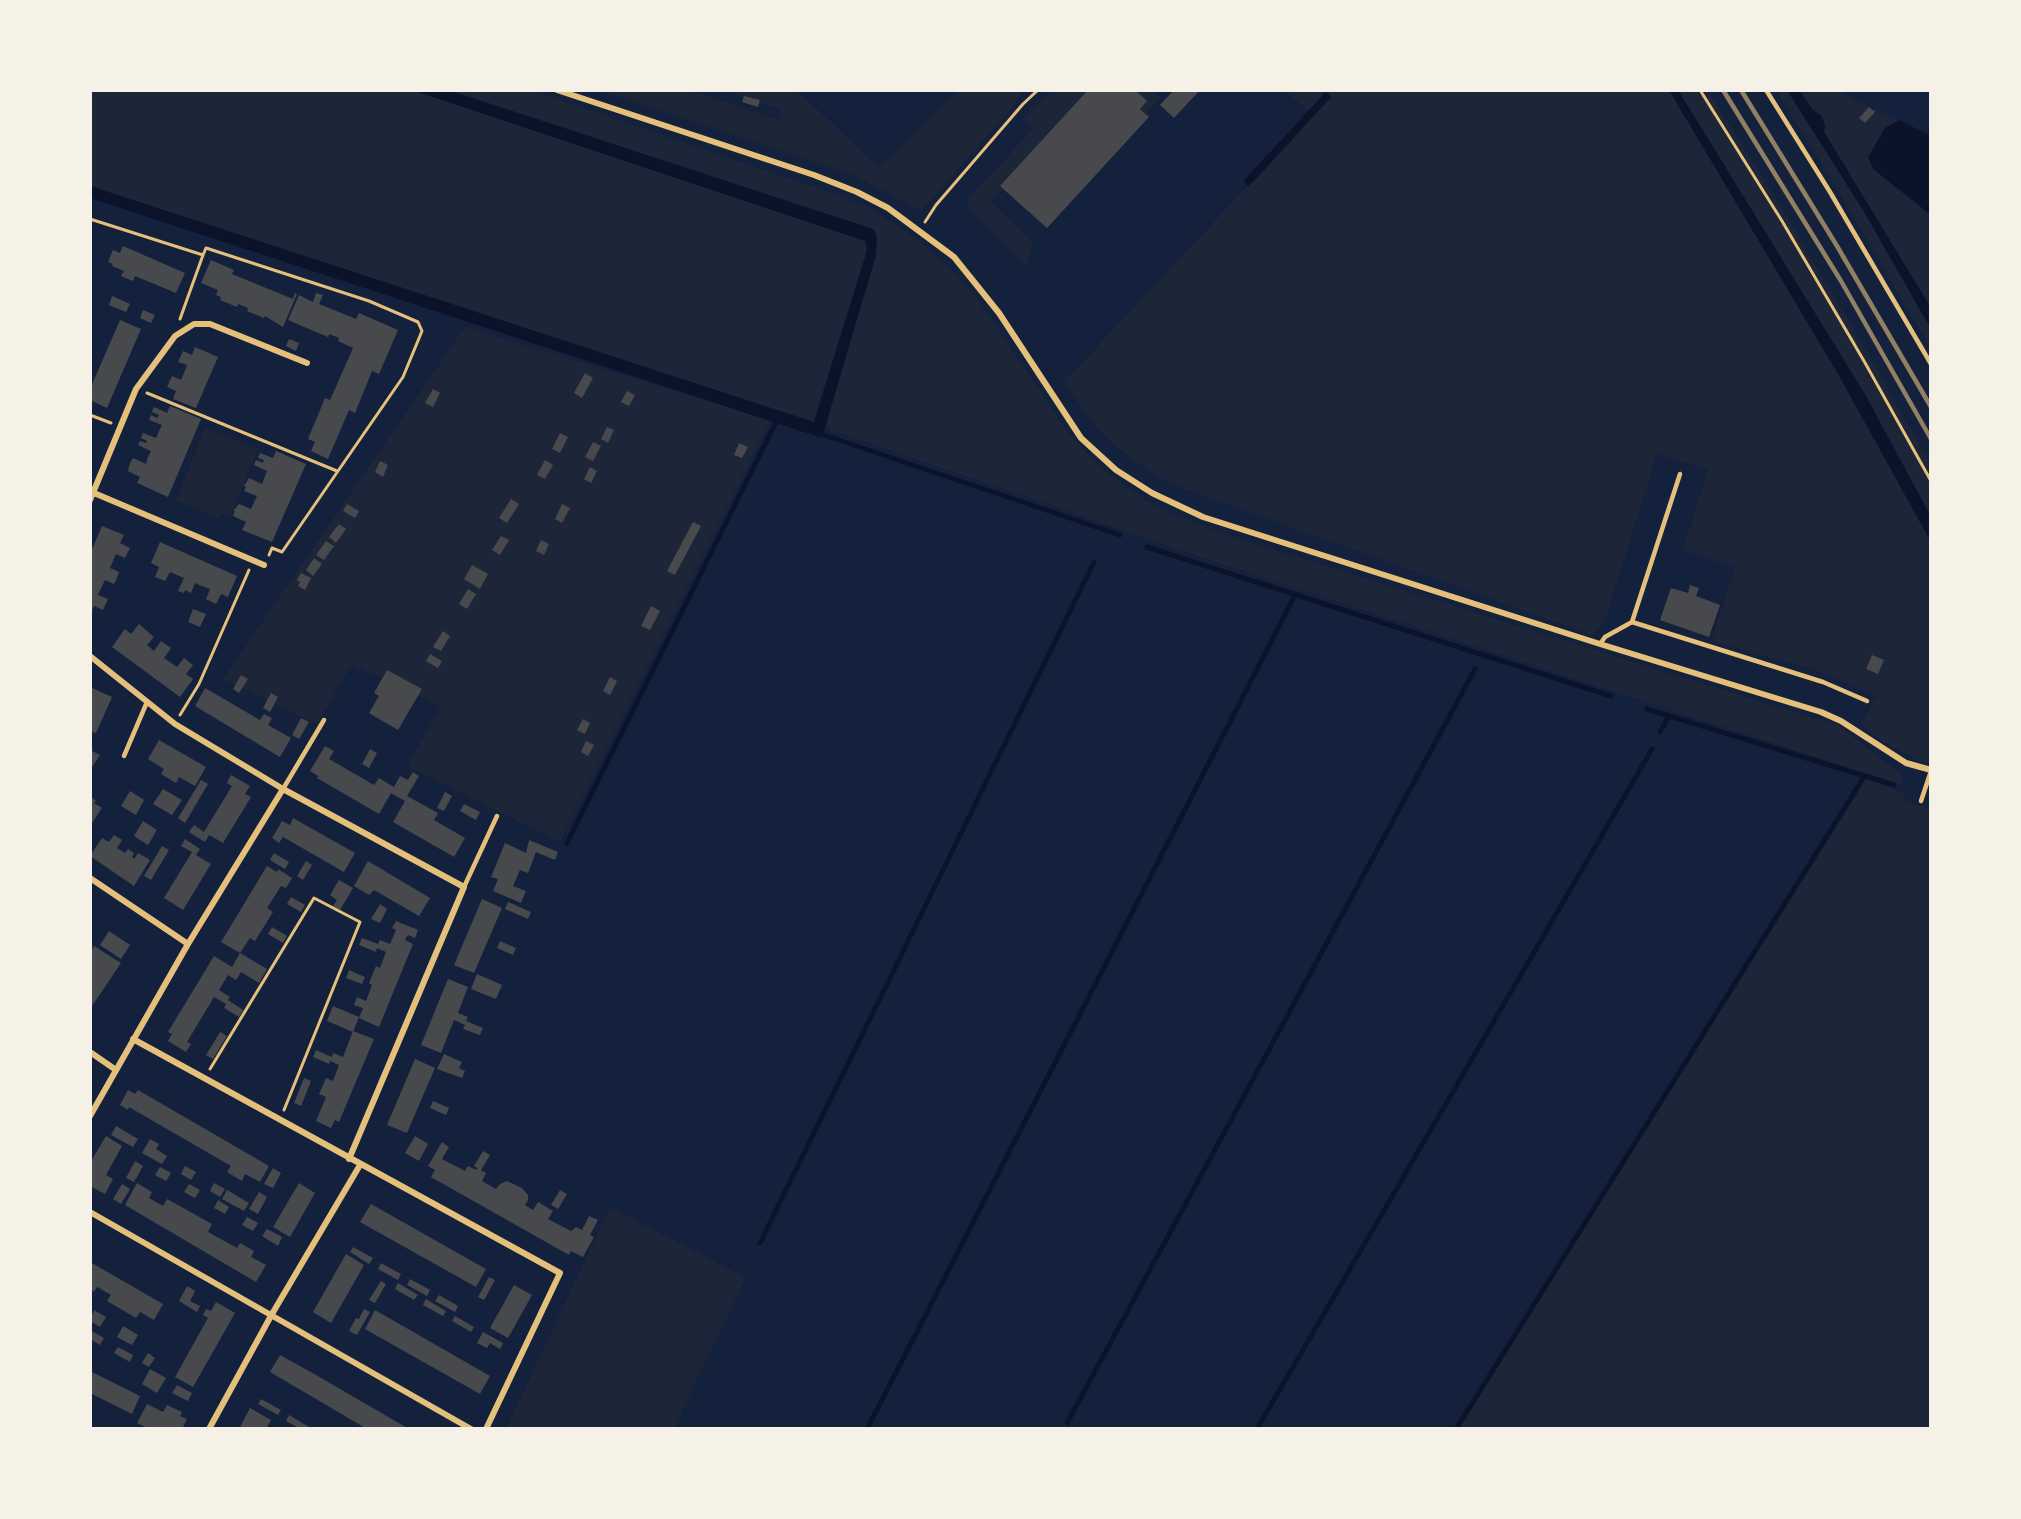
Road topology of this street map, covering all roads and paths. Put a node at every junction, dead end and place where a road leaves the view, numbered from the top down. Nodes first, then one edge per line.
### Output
1 (557, 90) edge
2 (1038, 90) edge
3 (1700, 90) edge
4 (1766, 90) edge
5 (90, 219) edge
6 (918, 230) junction
7 (203, 255) junction
8 (175, 336) junction
9 (308, 363) dead end
10 (1931, 364) edge
11 (136, 389) junction
12 (90, 415) edge
13 (120, 428) junction
14 (337, 471) junction
15 (1680, 474) dead end
16 (1931, 481) edge
17 (93, 493) junction
18 (90, 500) edge
19 (264, 565) junction
20 (1632, 622) junction
21 (1600, 644) junction
22 (90, 656) edge
23 (1867, 701) dead end
24 (147, 702) junction
25 (324, 720) dead end
26 (175, 724) junction
27 (124, 756) dead end
28 (1931, 770) edge
29 (283, 789) junction
30 (1921, 801) dead end
31 (497, 816) dead end
32 (90, 878) edge
33 (464, 887) junction
34 (188, 944) junction
35 (134, 1039) junction
36 (90, 1053) edge
37 (116, 1070) junction
38 (204, 1078) junction
39 (90, 1116) edge
40 (280, 1120) junction
41 (349, 1159) junction
42 (360, 1165) junction
43 (90, 1212) edge
44 (272, 1314) junction
45 (209, 1429) edge
46 (471, 1429) edge
47 (486, 1429) edge

1 - 6 street
2 - 6 path
3 - 16 path
4 - 10 lane
5 - 7 path
6 - 21 street
7 - 8 path
7 - 14 path
8 - 9 street
8 - 11 street
11 - 13 street
11 - 14 path
12 - 13 path
13 - 17 street
14 - 19 path
15 - 20 lane
17 - 18 street
17 - 19 street
19 - 26 path
20 - 21 lane
20 - 23 lane
21 - 28 street
22 - 24 street
24 - 26 street
24 - 27 lane
25 - 29 lane
26 - 29 street
28 - 30 lane
29 - 33 street
29 - 34 street
31 - 33 lane
32 - 34 street
33 - 41 street
34 - 35 street
35 - 37 street
35 - 38 street
36 - 37 street
37 - 39 street
38 - 40 street
38 - 40 path
40 - 41 street
41 - 42 street
42 - 44 street
42 - 47 street
43 - 44 street
44 - 45 street
44 - 46 street

